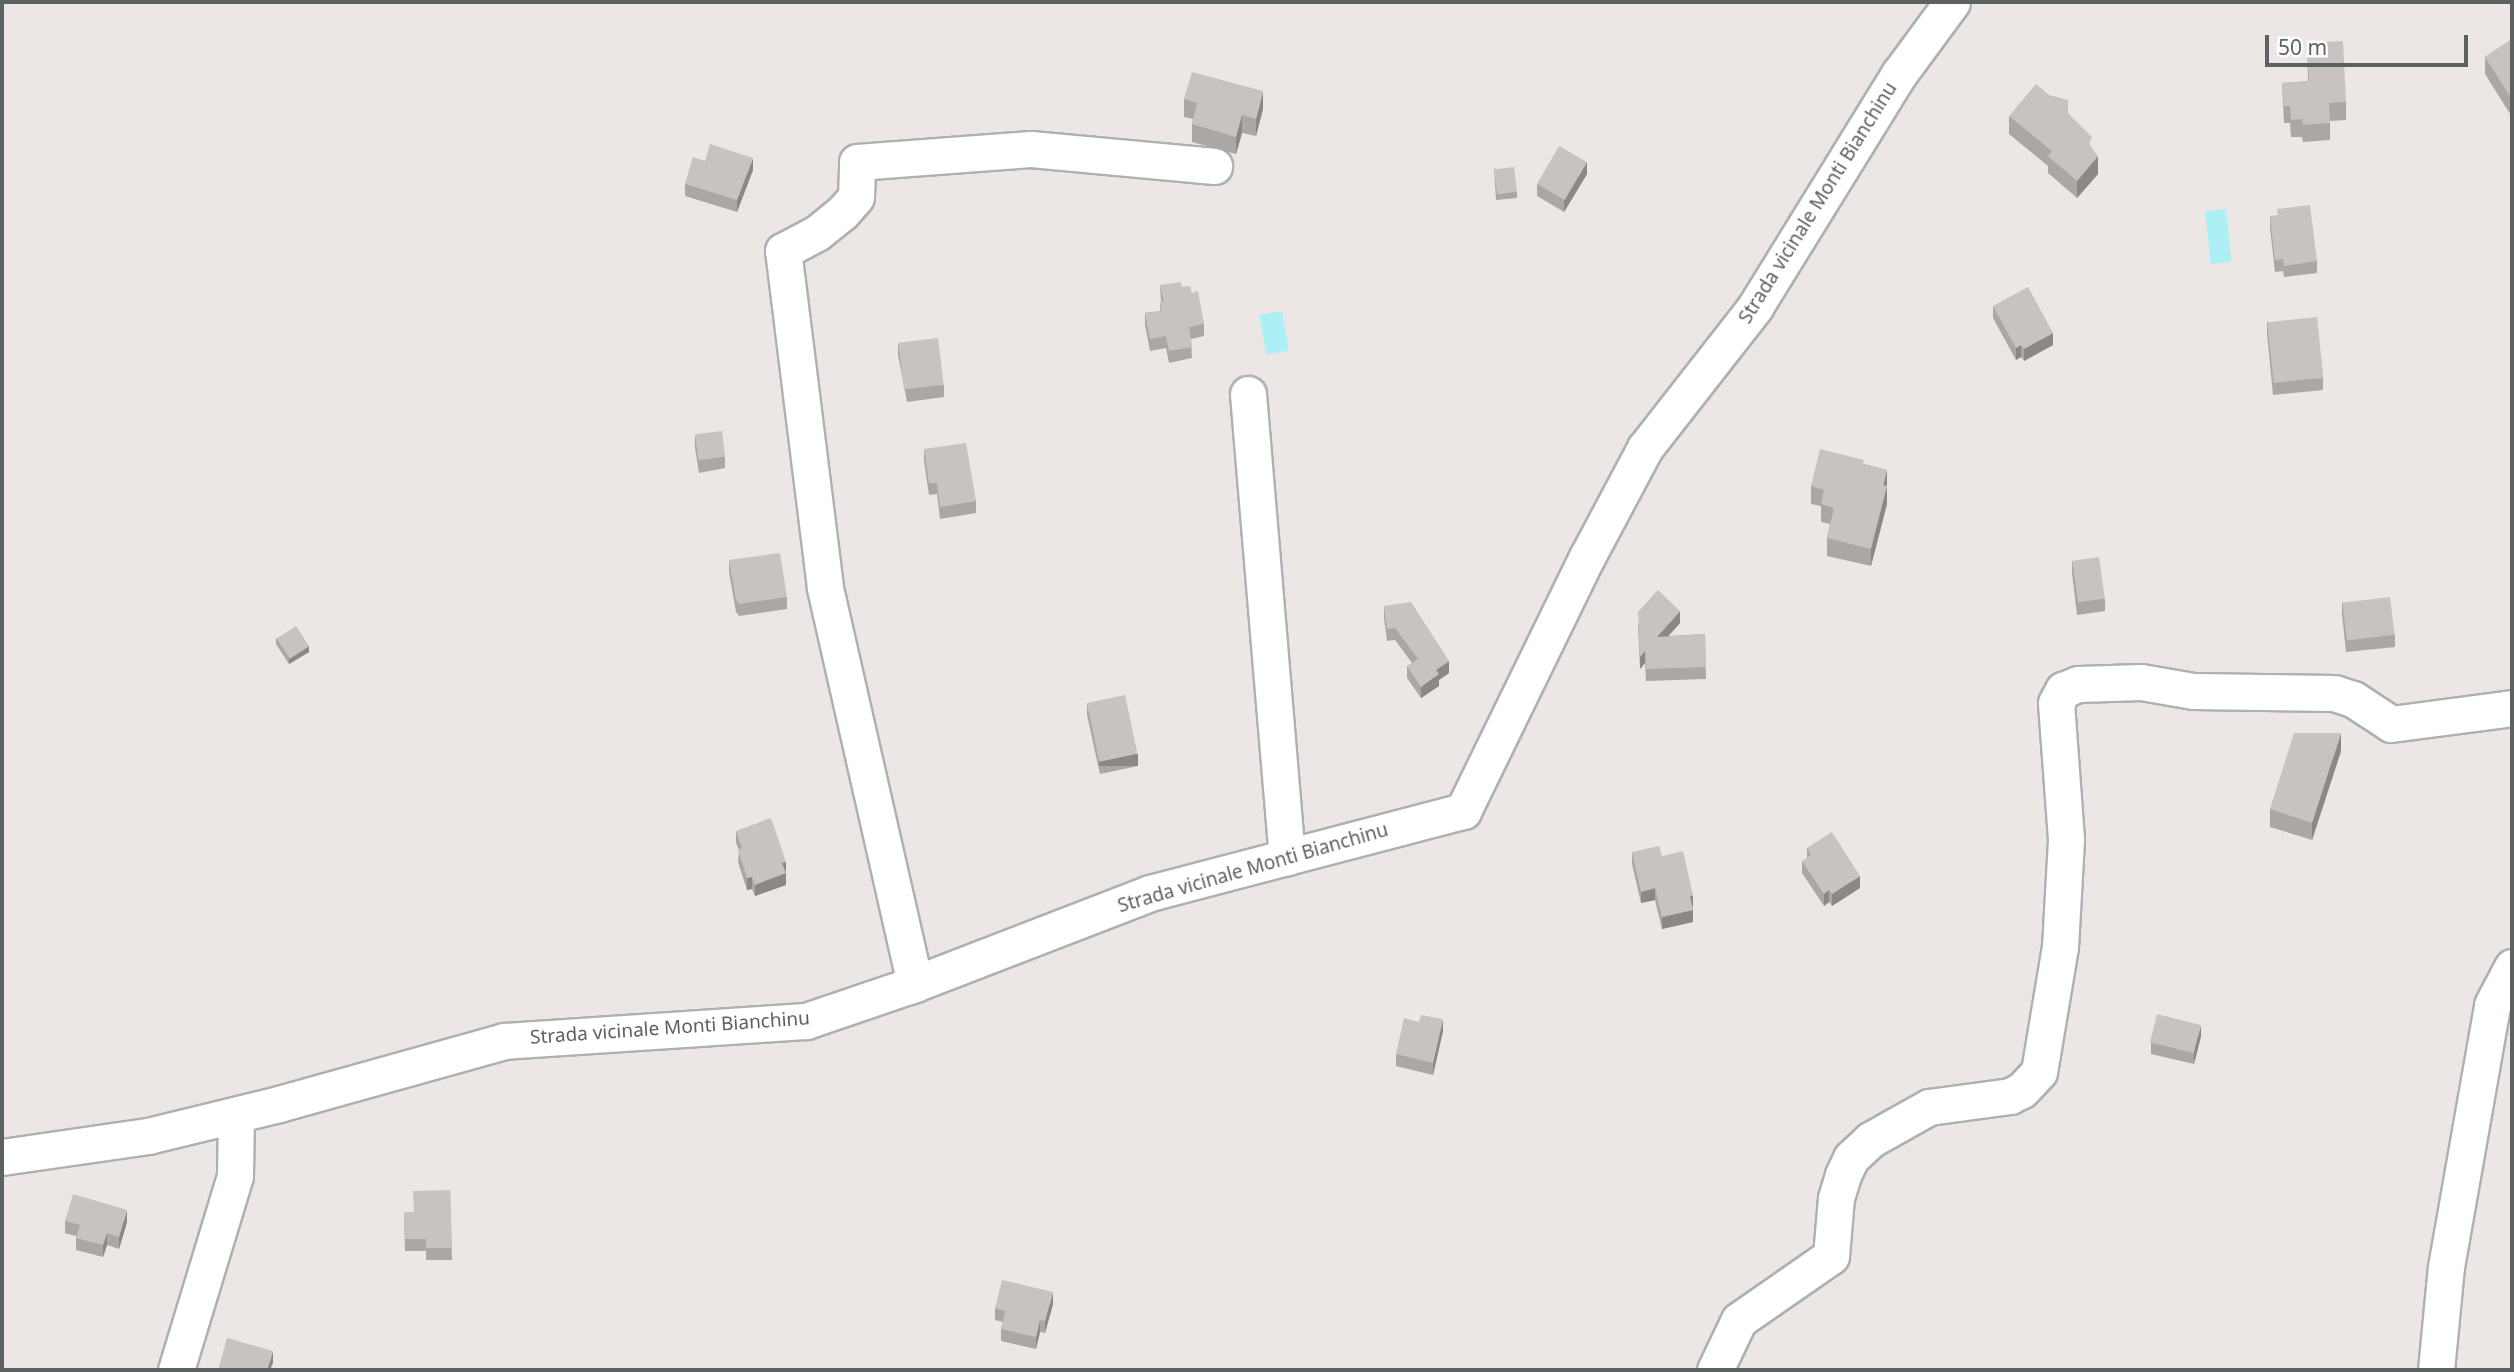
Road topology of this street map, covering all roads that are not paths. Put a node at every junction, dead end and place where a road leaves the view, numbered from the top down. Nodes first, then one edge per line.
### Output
1 (1952, 2) edge
2 (1214, 166) dead end
3 (1248, 394) dead end
4 (2512, 708) edge
5 (1287, 857) junction
6 (2512, 967) edge
7 (915, 984) junction
8 (236, 1115) junction
9 (2, 1157) edge
10 (176, 1370) edge
11 (1716, 1370) edge
12 (2436, 1370) edge

1 - 5 street, Strada vicinale Monti Bianchinu
2 - 7 street
3 - 5 street
4 - 11 street
5 - 7 street, Strada vicinale Monti Bianchinu
6 - 12 street
7 - 8 street, Strada vicinale Monti Bianchinu
8 - 9 street, Strada vicinale Monti Bianchinu
8 - 10 street

